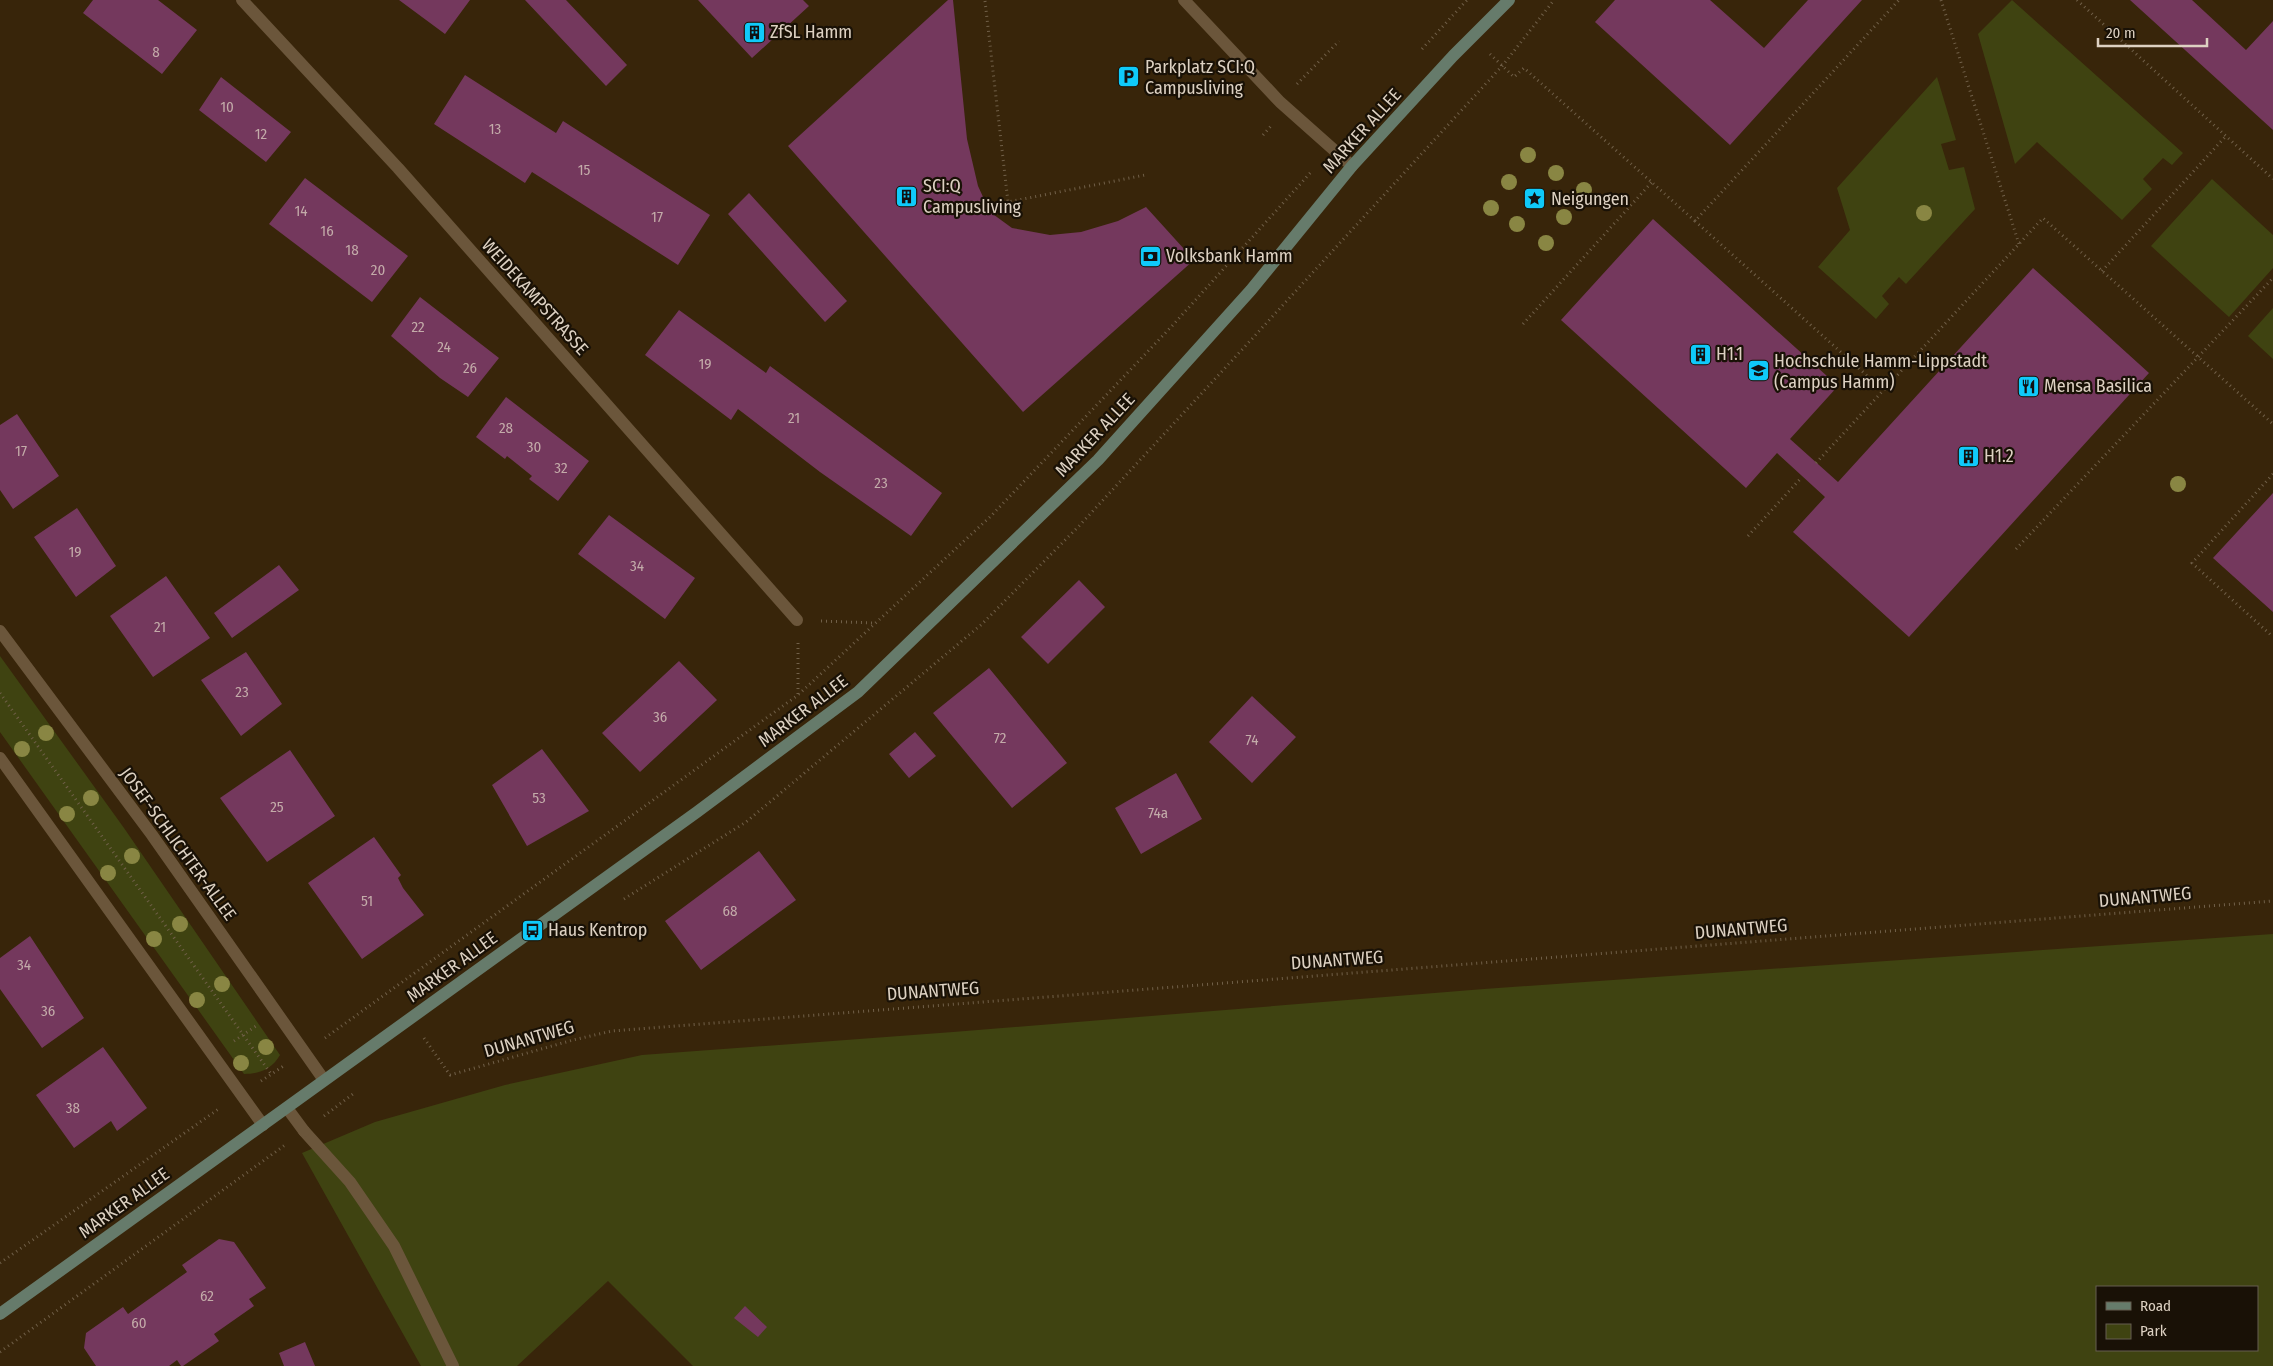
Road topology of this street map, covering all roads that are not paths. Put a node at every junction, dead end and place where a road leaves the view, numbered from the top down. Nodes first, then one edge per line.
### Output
1 (242, 0) edge
2 (1184, 0) edge
3 (1509, 0) edge
4 (1352, 166) junction
5 (798, 620) road end
6 (0, 631) edge
7 (0, 758) edge
8 (324, 1080) junction
9 (287, 1108) junction
10 (263, 1125) junction
11 (0, 1314) edge
12 (453, 1366) edge

1 - 5 street, WEIDEKAMPSTRASSE
2 - 4 street
3 - 4 street, MARKER ALLEE
4 - 8 street, MARKER ALLEE
6 - 8 street, JOSEF-SCHLICHTER-ALLEE
7 - 10 street
8 - 9 street, MARKER ALLEE
9 - 10 street, MARKER ALLEE
9 - 12 street
10 - 11 street, MARKER ALLEE

